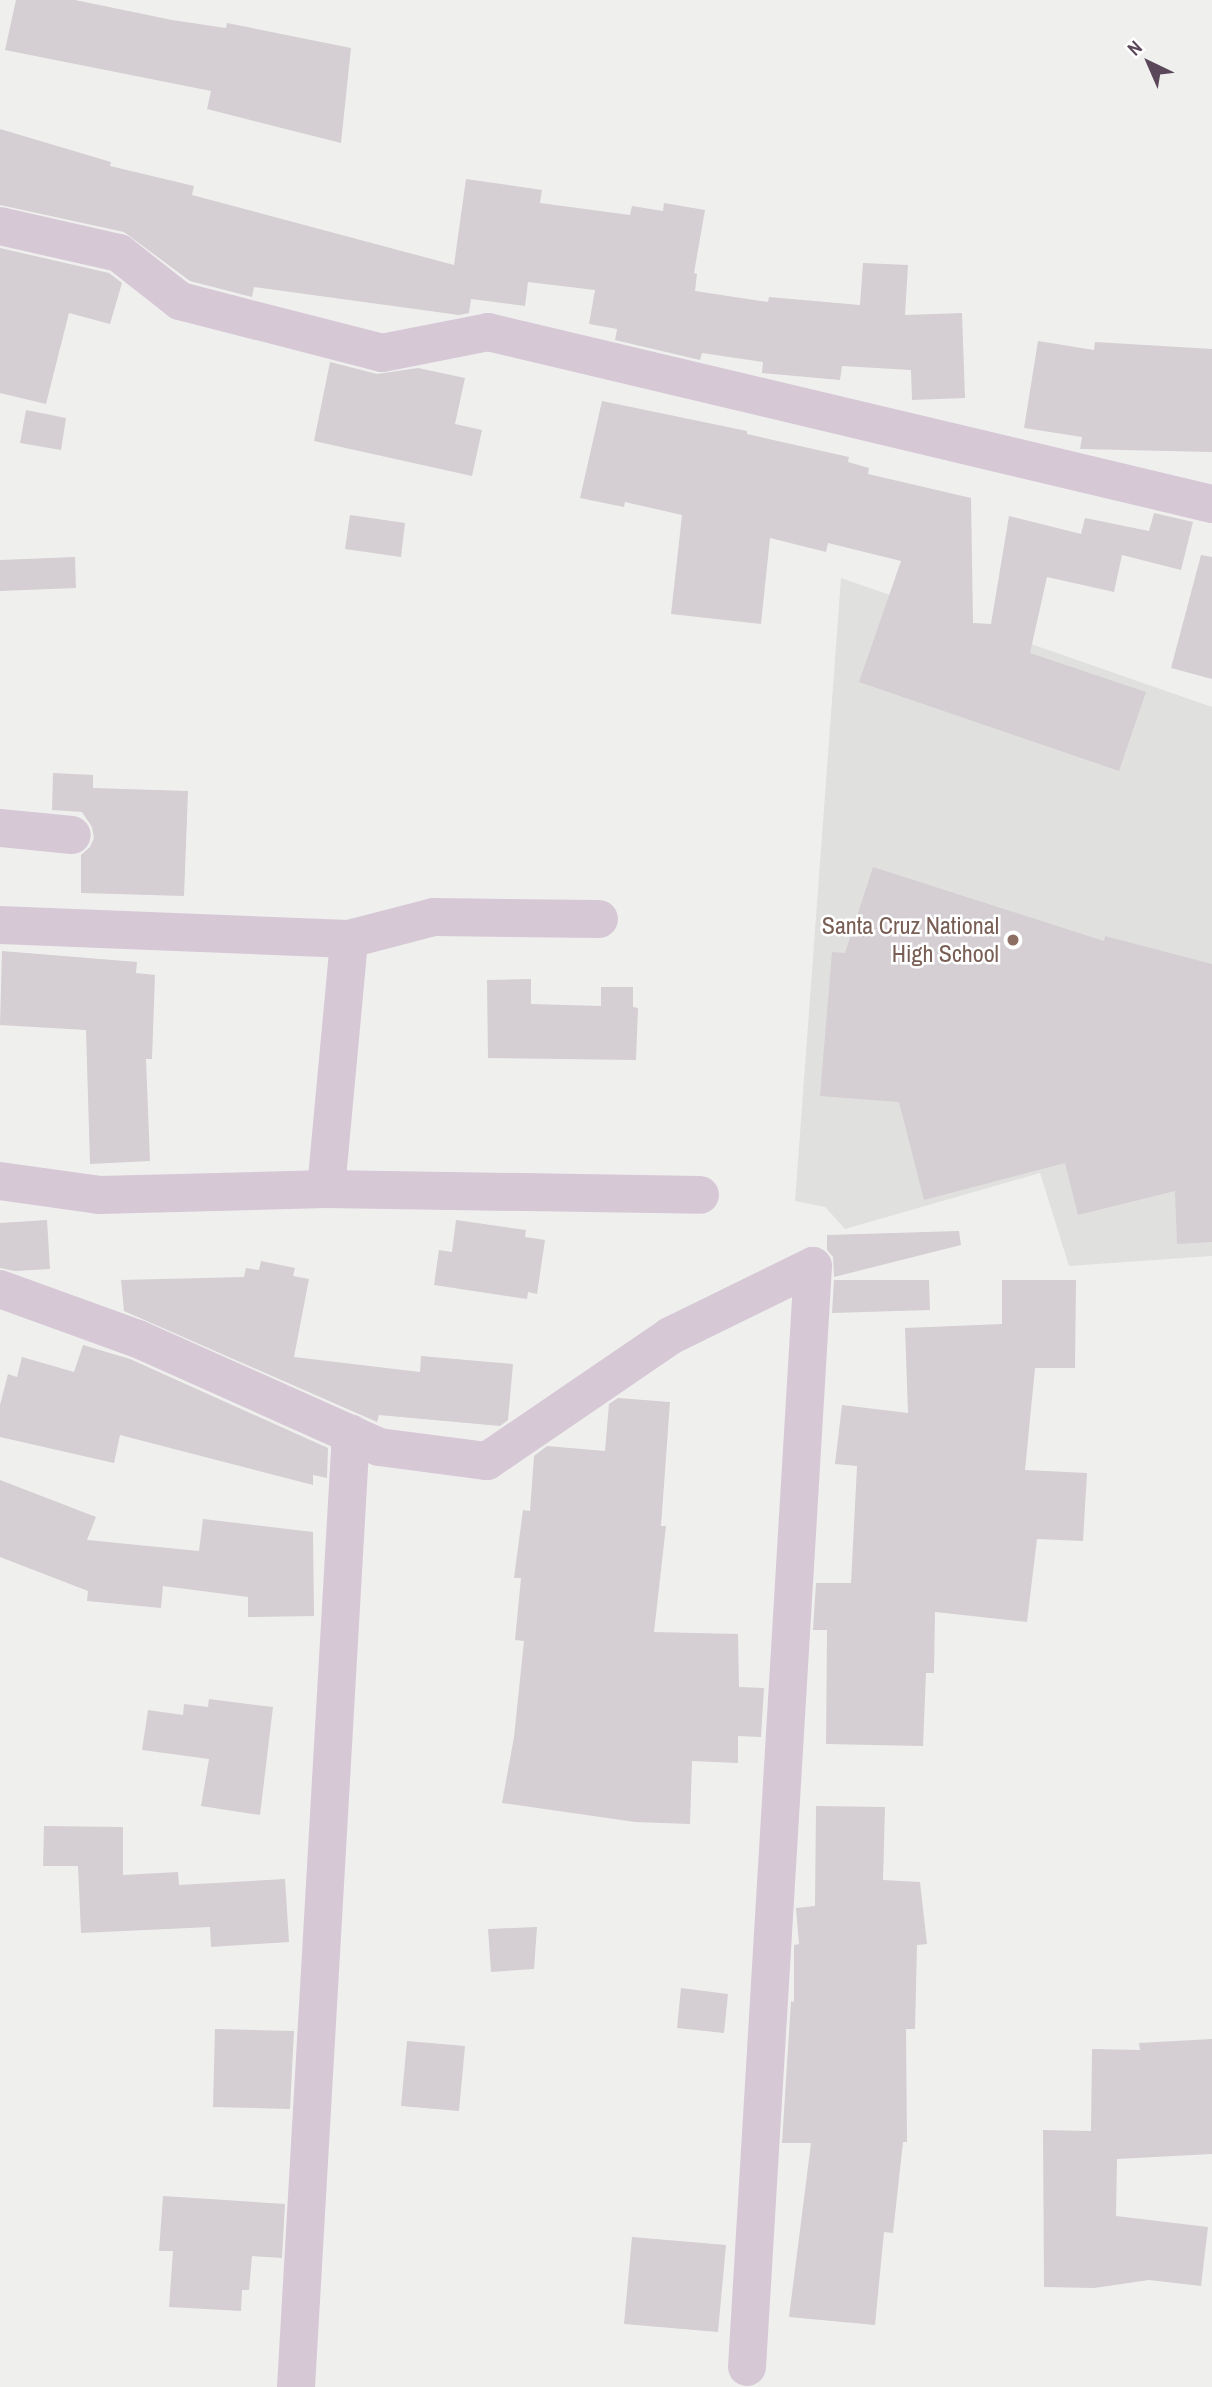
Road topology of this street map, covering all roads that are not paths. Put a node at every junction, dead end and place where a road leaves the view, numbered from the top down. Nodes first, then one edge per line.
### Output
1 (0, 226) edge
2 (1212, 504) edge
3 (0, 828) edge
4 (72, 835) dead end
5 (599, 919) dead end
6 (0, 925) edge
7 (349, 939) junction
8 (0, 1181) edge
9 (326, 1189) junction
10 (700, 1195) dead end
11 (0, 1289) edge
12 (351, 1434) junction
13 (747, 2367) dead end
14 (296, 2387) edge

1 - 2 street
3 - 4 street
5 - 7 street
6 - 7 street
7 - 9 street
8 - 9 street
9 - 10 street
11 - 12 street
12 - 13 street
12 - 14 street

